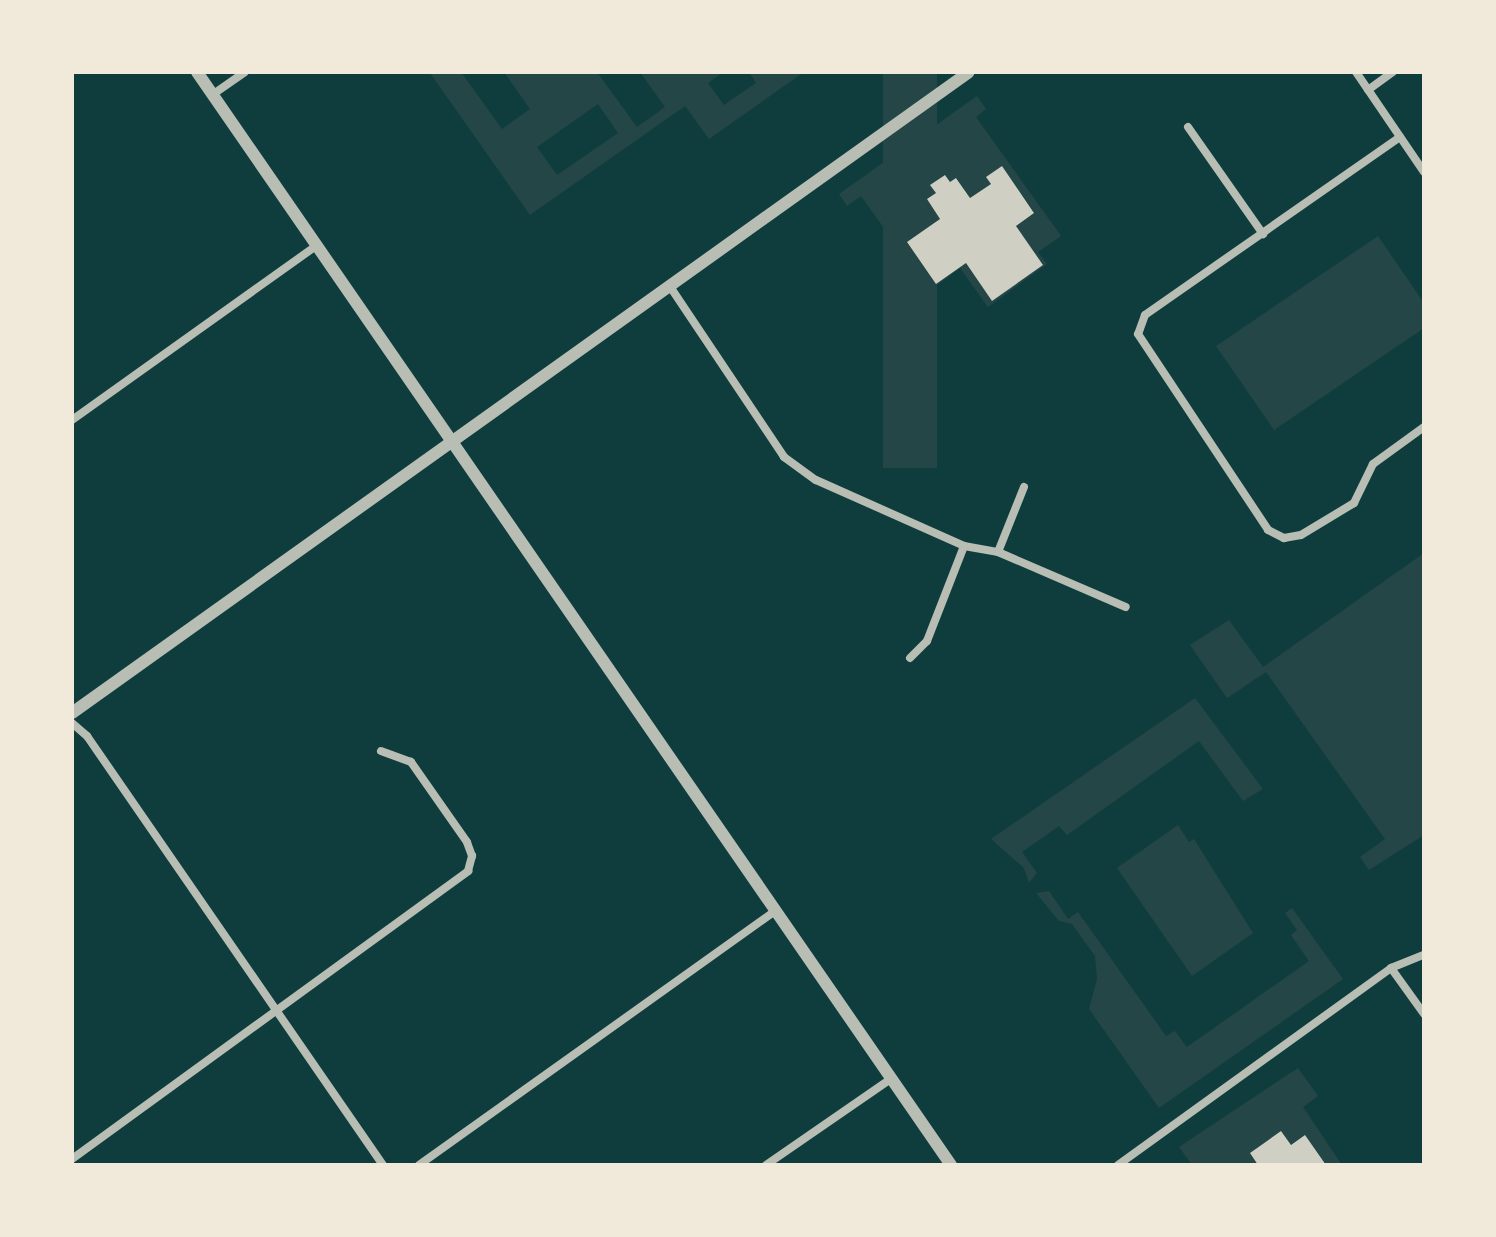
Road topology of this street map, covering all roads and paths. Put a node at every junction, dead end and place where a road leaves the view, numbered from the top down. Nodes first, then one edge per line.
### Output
1 (197, 72) edge
2 (245, 72) edge
3 (969, 72) edge
4 (1356, 72) edge
5 (1393, 72) edge
6 (1368, 90) junction
7 (212, 95) junction
8 (1188, 127) dead end
9 (1400, 137) junction
10 (1424, 172) edge
11 (1263, 234) junction
12 (317, 245) junction
13 (669, 285) junction
14 (72, 420) edge
15 (1424, 427) edge
16 (451, 442) junction
17 (1024, 487) dead end
18 (964, 546) junction
19 (998, 552) junction
20 (1126, 607) dead end
21 (910, 658) dead end
22 (72, 713) edge
23 (72, 723) edge
24 (381, 751) dead end
25 (775, 911) junction
26 (1424, 955) edge
27 (1391, 968) junction
28 (277, 1012) junction
29 (1424, 1014) edge
30 (892, 1078) junction
31 (72, 1159) edge
32 (383, 1165) edge
33 (419, 1165) edge
34 (766, 1165) edge
35 (951, 1165) edge
36 (1118, 1165) edge

1 - 7 street
2 - 7 street
3 - 13 street
4 - 6 street
5 - 6 street
6 - 9 street
7 - 12 street
8 - 11 street
9 - 10 street
9 - 11 street
11 - 15 street
12 - 14 street
12 - 16 street
13 - 16 street
13 - 18 street
16 - 22 street
16 - 25 street
17 - 19 street
18 - 19 street
18 - 21 street
19 - 20 street
23 - 28 street
24 - 28 street
25 - 30 street
25 - 33 street
26 - 27 street
27 - 29 street
27 - 36 street
28 - 31 street
28 - 32 street
30 - 34 street
30 - 35 street

